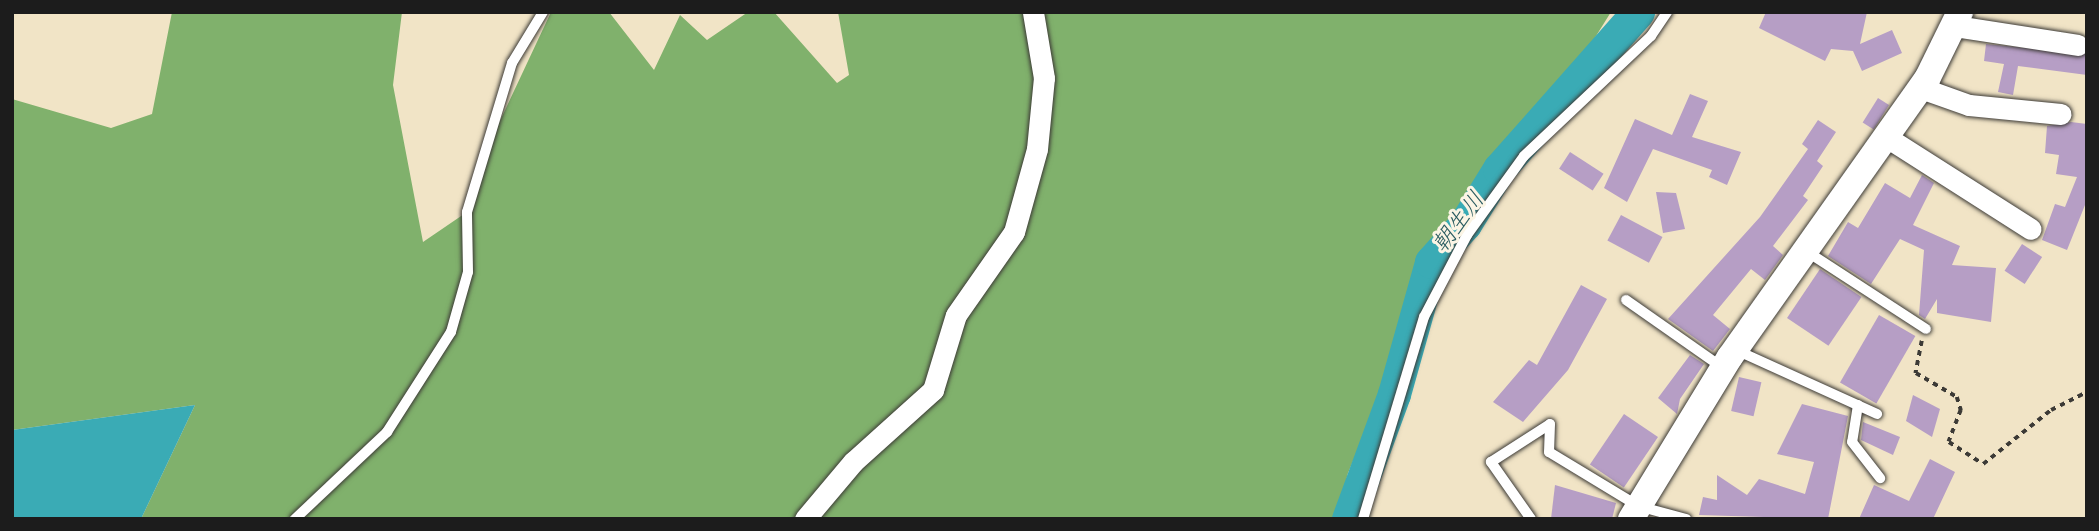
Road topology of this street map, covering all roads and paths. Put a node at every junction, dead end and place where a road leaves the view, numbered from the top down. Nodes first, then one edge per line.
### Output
1 (543, 12) edge
2 (1033, 12) edge
3 (1668, 12) edge
4 (1958, 19) edge
5 (2078, 45) dead end
6 (1921, 88) junction
7 (2061, 114) dead end
8 (1888, 138) junction
9 (2031, 229) dead end
10 (1806, 251) junction
11 (1626, 300) dead end
12 (1926, 329) joint
13 (1729, 359) junction
14 (2087, 392) edge
15 (1858, 405) junction
16 (1877, 414) dead end
17 (1880, 478) dead end
18 (1634, 512) edge
19 (296, 519) edge
20 (805, 519) edge
21 (1363, 519) edge
22 (1531, 519) edge
23 (1686, 519) edge

1 - 19 lane
2 - 20 street
3 - 21 lane
4 - 5 street
4 - 6 street
6 - 7 street
6 - 8 street
8 - 9 street
8 - 10 street
10 - 12 lane
10 - 13 street
11 - 13 lane
12 - 14 path
13 - 15 lane
13 - 18 street
15 - 16 lane
15 - 17 lane
18 - 22 lane
18 - 23 lane

